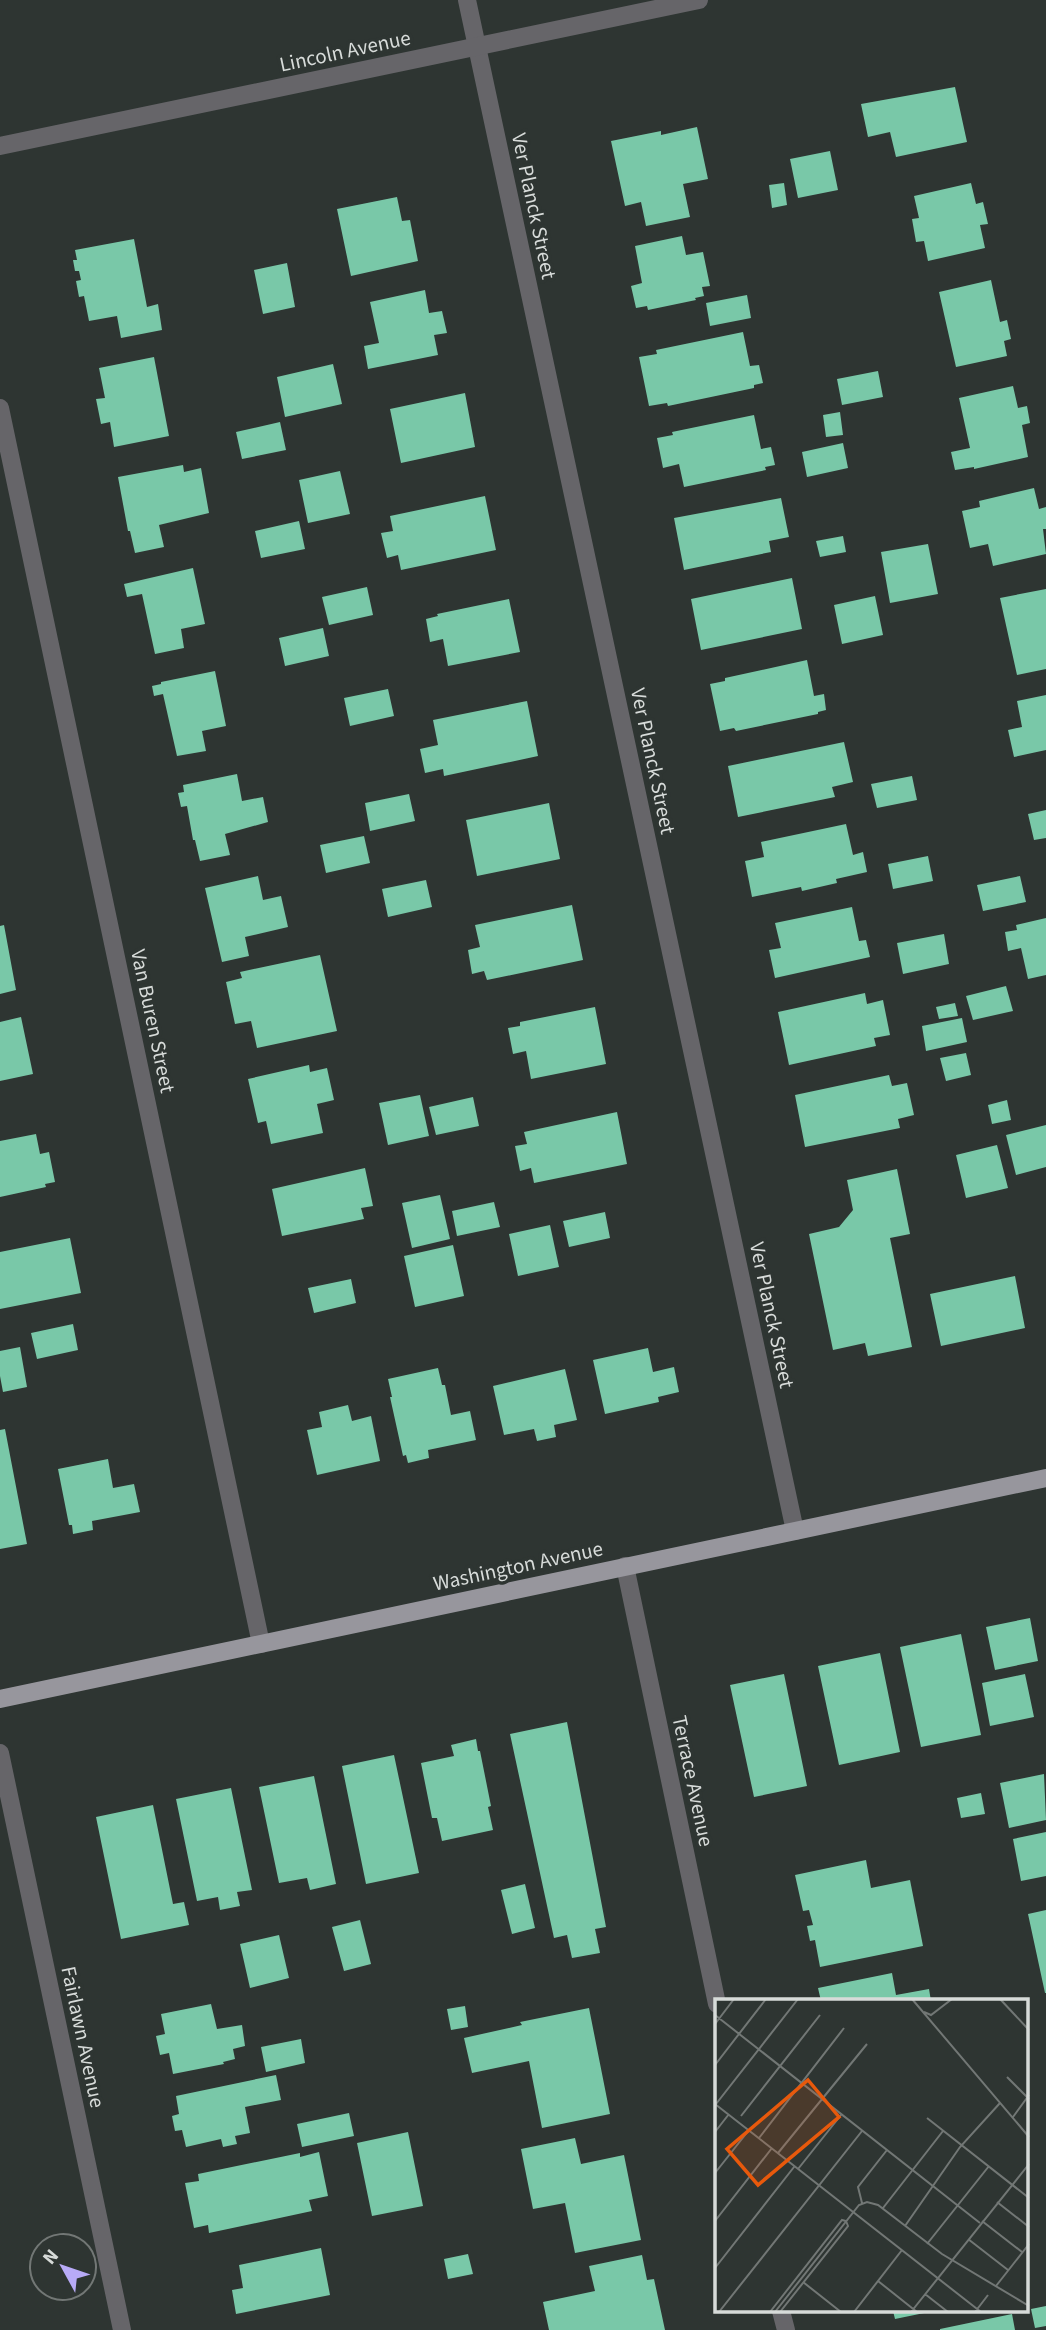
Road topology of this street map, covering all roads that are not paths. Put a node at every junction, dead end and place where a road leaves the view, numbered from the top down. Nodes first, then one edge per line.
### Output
1 (467, 0) edge
2 (699, 0) edge
3 (477, 47) junction
4 (0, 146) edge
5 (0, 408) edge
6 (1046, 1478) edge
7 (795, 1531) junction
8 (625, 1566) junction
9 (261, 1644) junction
10 (0, 1699) edge
11 (0, 1753) edge
12 (716, 1999) edge
13 (782, 2312) edge
14 (122, 2330) edge
15 (786, 2330) edge

1 - 3 street, Ver Planck Street
2 - 3 street, Lincoln Avenue
3 - 4 street, Lincoln Avenue
3 - 7 street, Ver Planck Street
5 - 9 street, Van Buren Street
6 - 7 main road, Washington Avenue
7 - 8 main road, Washington Avenue
8 - 9 main road, Washington Avenue
8 - 12 street, Terrace Avenue
9 - 10 main road, Washington Avenue
11 - 14 street, Fairlawn Avenue
13 - 15 street

